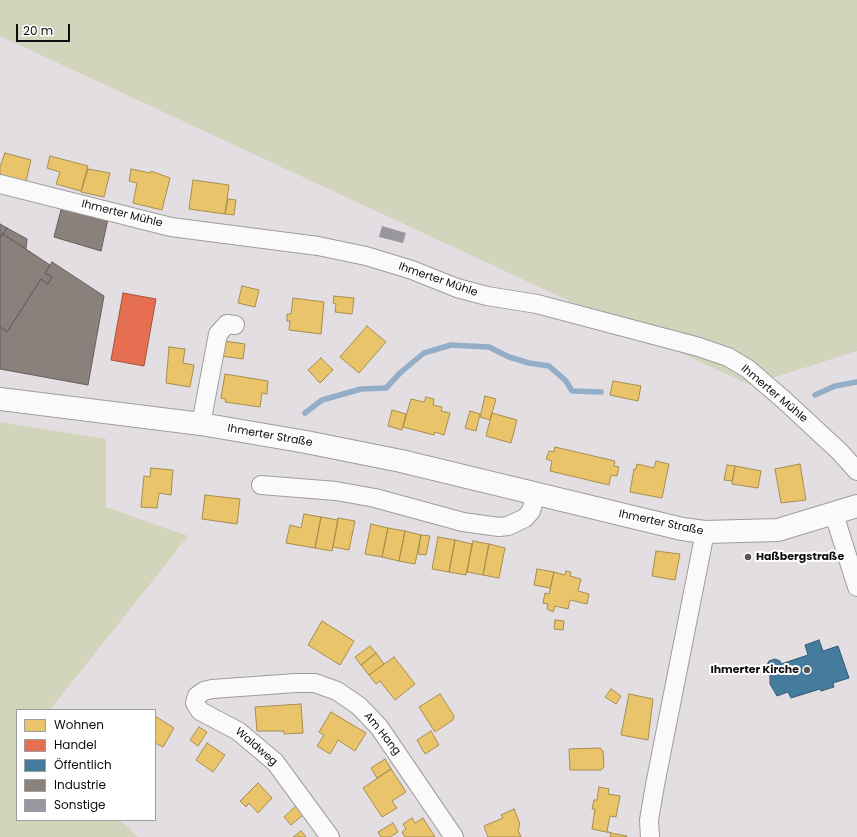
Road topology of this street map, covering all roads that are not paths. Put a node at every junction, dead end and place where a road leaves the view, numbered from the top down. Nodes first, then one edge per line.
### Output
1 (0, 184) edge
2 (235, 325) dead end
3 (0, 399) edge
4 (201, 424) junction
5 (857, 471) edge
6 (262, 485) dead end
7 (536, 494) junction
8 (857, 506) edge
9 (834, 514) junction
10 (705, 532) junction
11 (857, 587) edge
12 (204, 691) joint
13 (330, 837) edge
14 (454, 837) edge
15 (650, 837) edge

1 - 5 street, Ihmerter Mühle
2 - 4 street
3 - 4 main road, Ihmerter Straße
4 - 7 main road, Ihmerter Straße
6 - 7 street
7 - 10 main road, Ihmerter Straße
8 - 9 main road, Ihmerter Straße
9 - 10 main road, Ihmerter Straße
9 - 11 street
10 - 15 street
12 - 13 street, Waldweg
12 - 14 street, Am Hang

